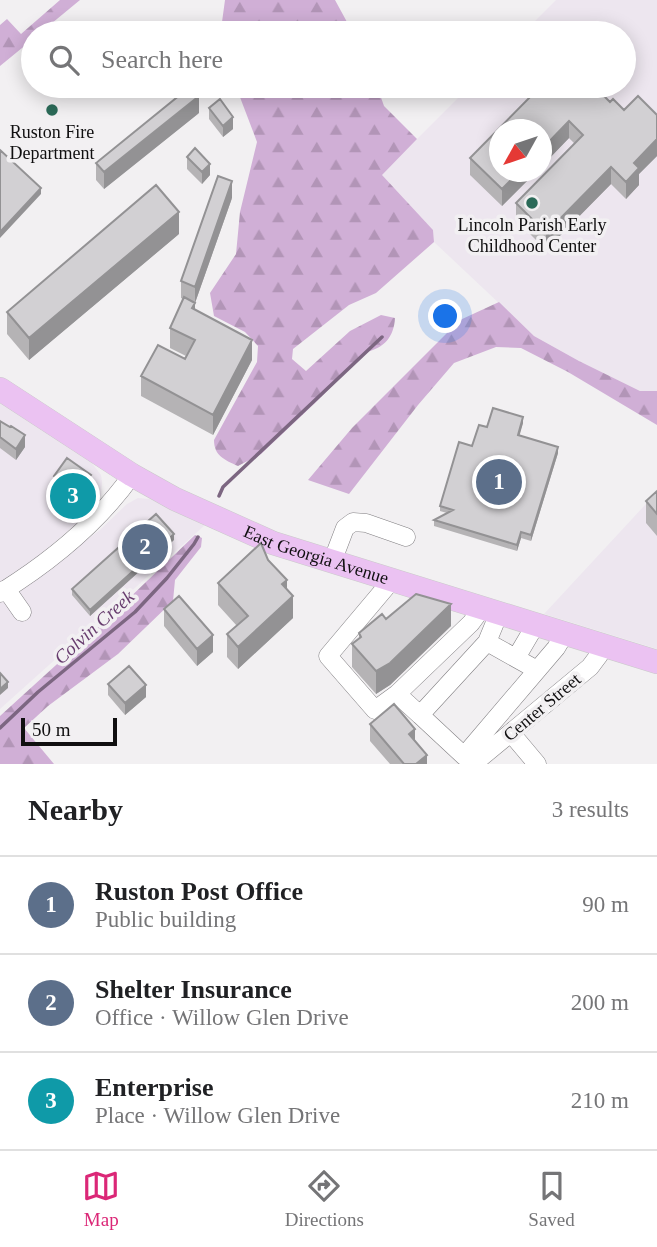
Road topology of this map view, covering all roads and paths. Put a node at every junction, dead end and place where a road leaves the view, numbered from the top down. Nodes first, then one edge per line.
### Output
1 (0, 389) edge
2 (132, 475) junction
3 (406, 537) dead end
4 (332, 562) junction
5 (392, 580) junction
6 (3, 591) edge
7 (491, 610) junction
8 (22, 612) dead end
9 (536, 624) junction
10 (565, 633) junction
11 (487, 642) junction
12 (603, 644) junction
13 (516, 658) junction
14 (657, 662) edge
15 (537, 670) junction
16 (397, 694) junction
17 (506, 706) junction
18 (420, 715) junction
19 (525, 720) junction
20 (510, 733) junction
21 (473, 764) edge
22 (537, 764) edge

1 - 2 main road, East Georgia Avenue
2 - 4 main road, East Georgia Avenue
2 - 6 street
3 - 4 street
4 - 5 main road, East Georgia Avenue
5 - 7 main road, East Georgia Avenue
5 - 16 street
6 - 8 street
7 - 9 main road, East Georgia Avenue
7 - 11 street
7 - 16 street
9 - 10 main road, East Georgia Avenue
9 - 13 street
10 - 12 main road, East Georgia Avenue
10 - 15 street
11 - 13 street
11 - 18 street
12 - 14 main road, East Georgia Avenue
12 - 19 street, Center Street
13 - 15 street
15 - 17 street
16 - 18 street
17 - 18 street
17 - 19 street
19 - 20 street, Center Street
20 - 21 street, Center Street
20 - 22 street

